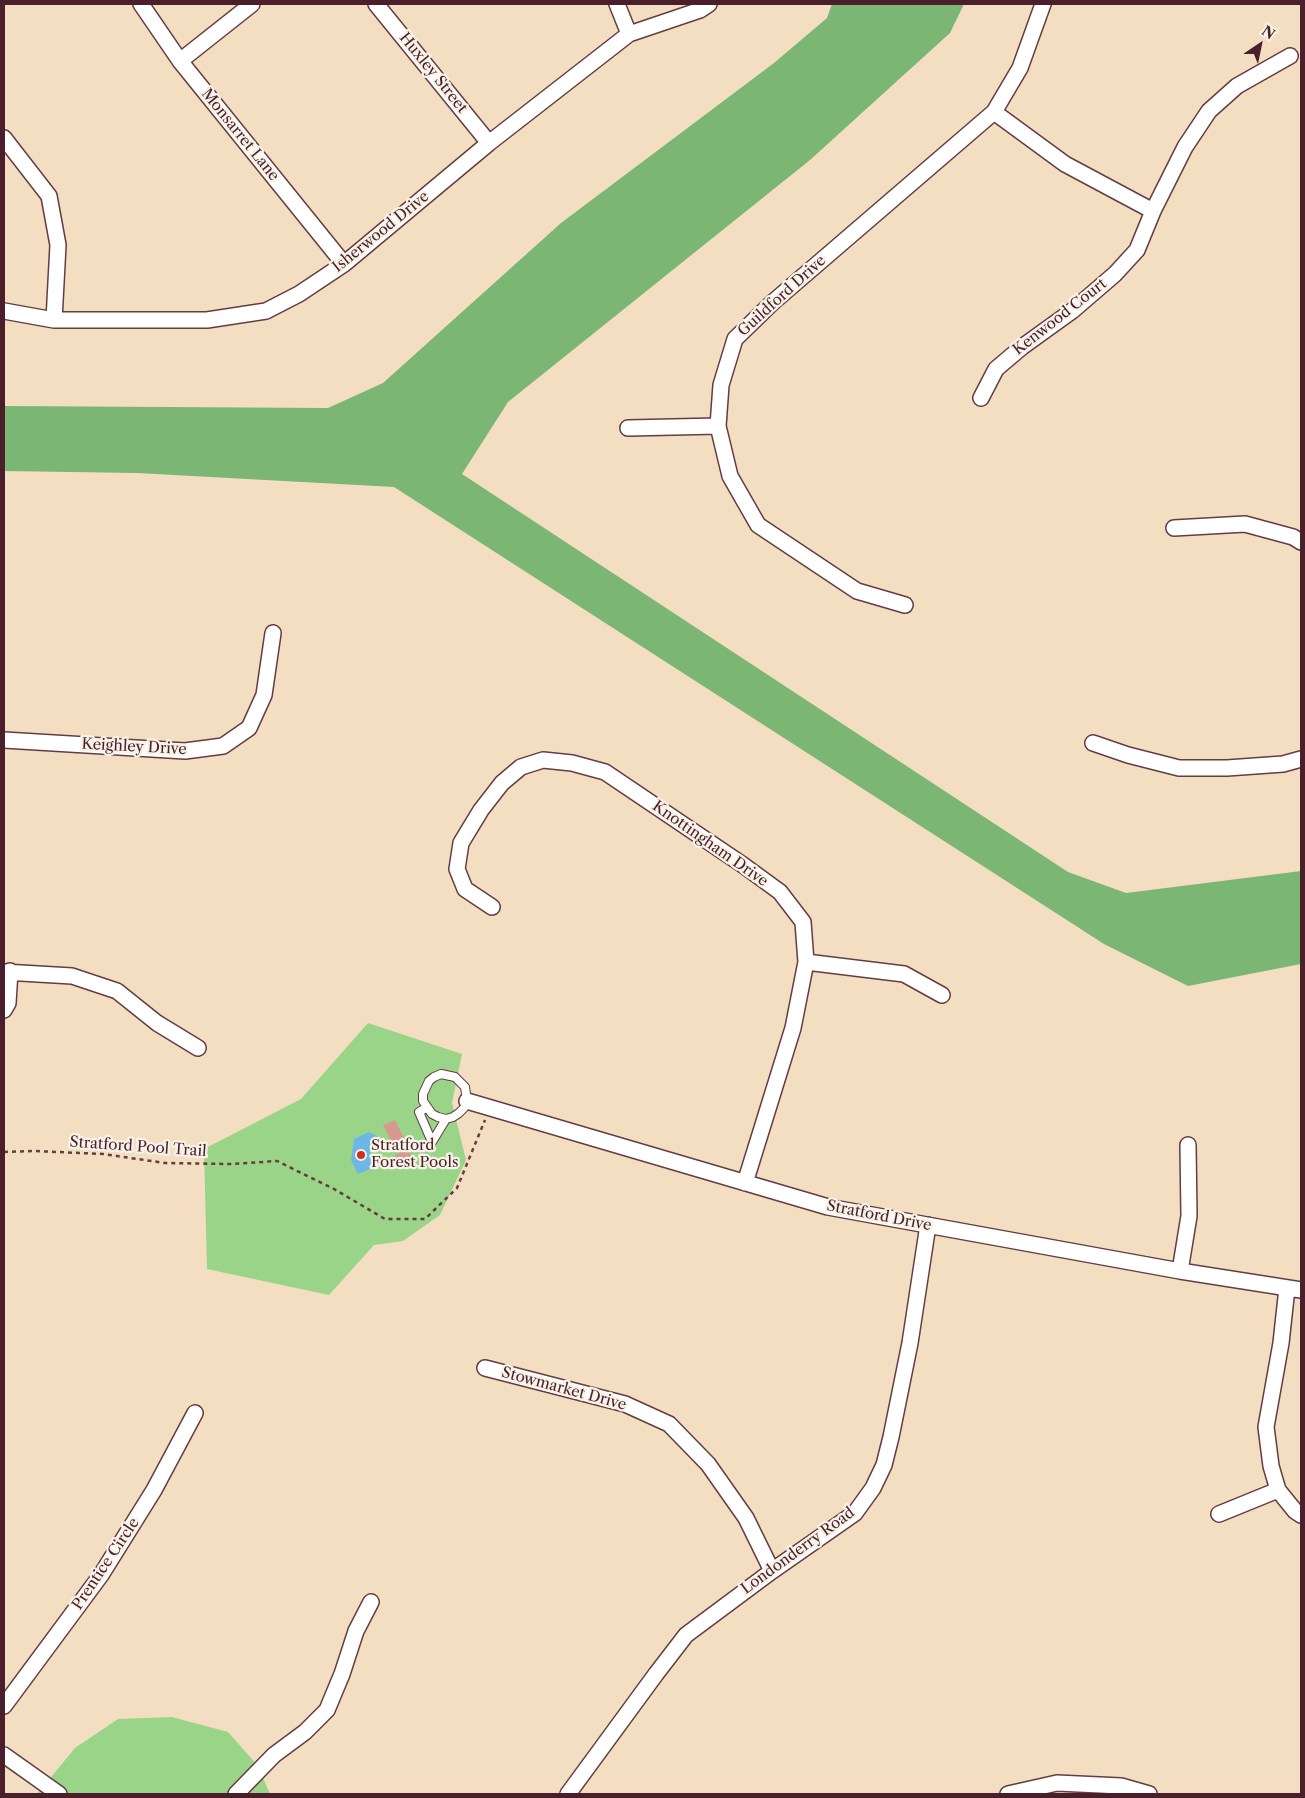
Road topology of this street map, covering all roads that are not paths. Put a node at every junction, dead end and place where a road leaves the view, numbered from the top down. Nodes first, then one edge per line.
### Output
1 (141, 4) edge
2 (252, 4) edge
3 (376, 4) edge
4 (617, 4) edge
5 (709, 4) edge
6 (1043, 4) edge
7 (629, 34) junction
8 (1290, 56) dead end
9 (180, 61) junction
10 (994, 112) junction
11 (4, 138) edge
12 (489, 143) junction
13 (1153, 210) junction
14 (344, 264) junction
15 (4, 311) edge
16 (54, 320) junction
17 (981, 398) dead end
18 (718, 426) junction
19 (628, 428) dead end
20 (1174, 528) dead end
21 (1301, 542) edge
22 (905, 605) dead end
23 (273, 633) dead end
24 (4, 740) edge
25 (1093, 743) dead end
26 (1301, 759) edge
27 (492, 908) dead end
28 (806, 962) junction
29 (7, 972) edge
30 (942, 995) dead end
31 (4, 1010) edge
32 (198, 1048) dead end
33 (467, 1101) junction
34 (426, 1108) junction
35 (446, 1118) junction
36 (1188, 1145) dead end
37 (746, 1183) junction
38 (928, 1225) junction
39 (1180, 1271) junction
40 (1294, 1289) edge
41 (485, 1368) dead end
42 (195, 1413) dead end
43 (1278, 1490) junction
44 (1219, 1514) dead end
45 (1301, 1515) edge
46 (772, 1570) junction
47 (371, 1602) dead end
48 (4, 1706) edge
49 (4, 1755) edge
50 (59, 1794) edge
51 (236, 1794) edge
52 (568, 1794) edge
53 (1008, 1794) edge
54 (1149, 1794) edge

1 - 9 street, Monsarret Lane
2 - 9 street
3 - 12 street, Huxley Street
4 - 7 street
5 - 7 street, Isherwood Drive
6 - 10 street, Guildford Drive
7 - 12 street, Isherwood Drive
8 - 13 street, Kenwood Court
9 - 14 street, Monsarret Lane
10 - 13 street
10 - 18 street, Guildford Drive
11 - 16 street
12 - 14 street, Isherwood Drive
13 - 17 street, Kenwood Court
14 - 16 street, Isherwood Drive
15 - 16 street, Isherwood Drive
18 - 19 street
18 - 22 street, Guildford Drive
20 - 21 street
23 - 24 street, Keighley Drive
25 - 26 street
27 - 28 street, Knottingham Drive
28 - 30 street
28 - 37 street, Knottingham Drive
29 - 31 street
29 - 32 street
33 - 34 lane
33 - 35 lane
33 - 37 street, Stratford Drive
34 - 35 lane
34 - 35 lane
36 - 39 street
37 - 38 street, Stratford Drive
38 - 39 street, Stratford Drive
38 - 46 street, Londonderry Road
39 - 40 street, Stratford Drive
40 - 43 street
41 - 46 street, Stowmarket Drive
42 - 48 street, Prentice Circle
43 - 44 street
43 - 45 street
46 - 52 street, Londonderry Road
47 - 51 street
49 - 50 street
53 - 54 street

